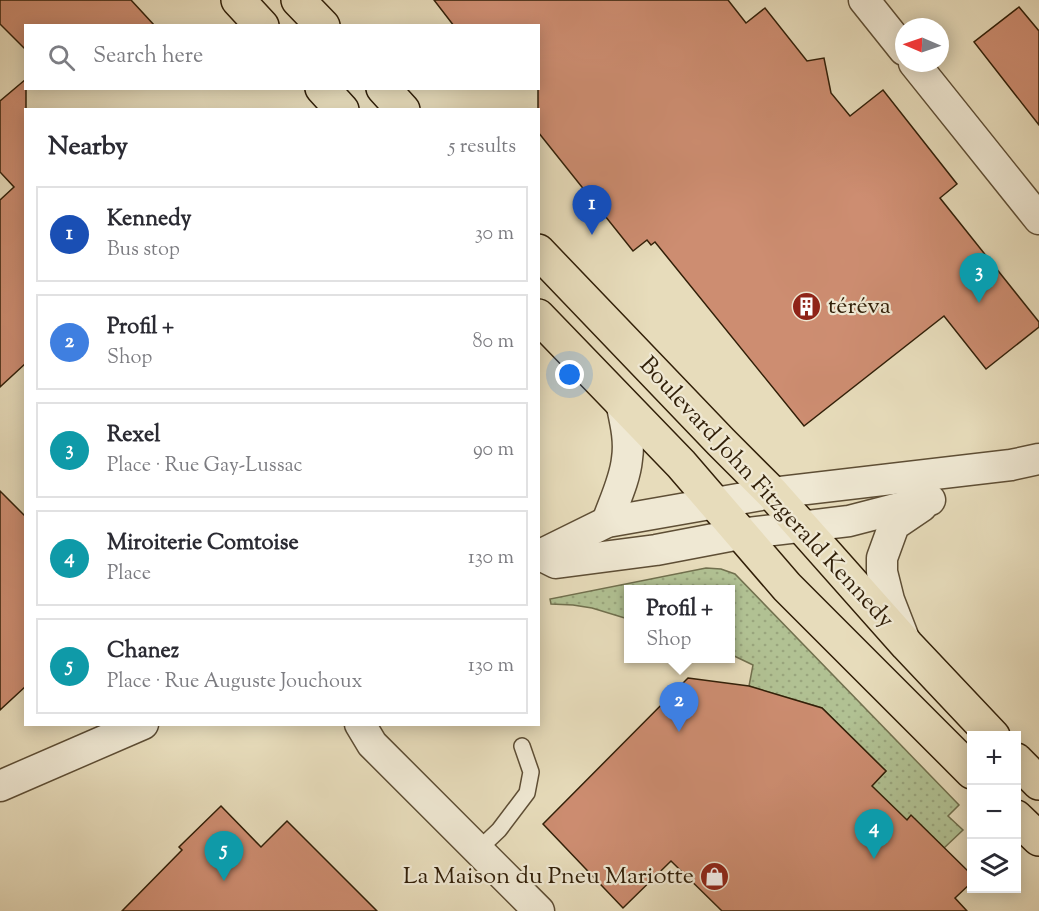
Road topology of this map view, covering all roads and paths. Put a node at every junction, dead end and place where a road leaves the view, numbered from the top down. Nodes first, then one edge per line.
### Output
1 (238, 0) edge
2 (298, 0) edge
3 (864, 0) edge
4 (260, 24) edge
5 (320, 24) edge
6 (895, 39) edge
7 (921, 72) edge
8 (324, 90) edge
9 (385, 90) edge
10 (340, 108) edge
11 (401, 108) edge
12 (1039, 219) edge
13 (540, 253) edge
14 (540, 318) edge
15 (621, 402) junction
16 (1025, 462) edge
17 (772, 493) junction
18 (930, 500) junction
19 (714, 504) junction
20 (608, 522) junction
21 (801, 527) junction
22 (740, 534) junction
23 (540, 556) edge
24 (540, 556) edge
25 (907, 645) junction
26 (138, 726) edge
27 (361, 726) edge
28 (989, 731) edge
29 (522, 746) dead end
30 (1021, 764) edge
31 (967, 767) edge
32 (1039, 783) edge
33 (0, 786) edge
34 (1021, 821) edge
35 (1039, 839) edge
36 (478, 850) junction
37 (539, 911) edge

1 - 4 main road
2 - 5 main road
3 - 6 street
7 - 12 street
8 - 10 main road
9 - 11 main road
13 - 17 main road, Boulevard John Fitzgerald Kennedy
14 - 15 main road, Boulevard John Fitzgerald Kennedy
15 - 19 main road, Boulevard John Fitzgerald Kennedy
15 - 20 street
16 - 17 street
16 - 18 street
17 - 19 street
17 - 21 main road, Boulevard John Fitzgerald Kennedy
18 - 21 street
18 - 25 street
19 - 20 street
19 - 22 main road, Boulevard John Fitzgerald Kennedy
20 - 23 street
21 - 22 street
21 - 25 main road, Boulevard John Fitzgerald Kennedy
22 - 24 street
22 - 31 main road, Boulevard John Fitzgerald Kennedy
25 - 28 main road, Boulevard John Fitzgerald Kennedy
26 - 33 street
27 - 36 street
29 - 36 lane
30 - 32 main road
34 - 35 main road
36 - 37 street

